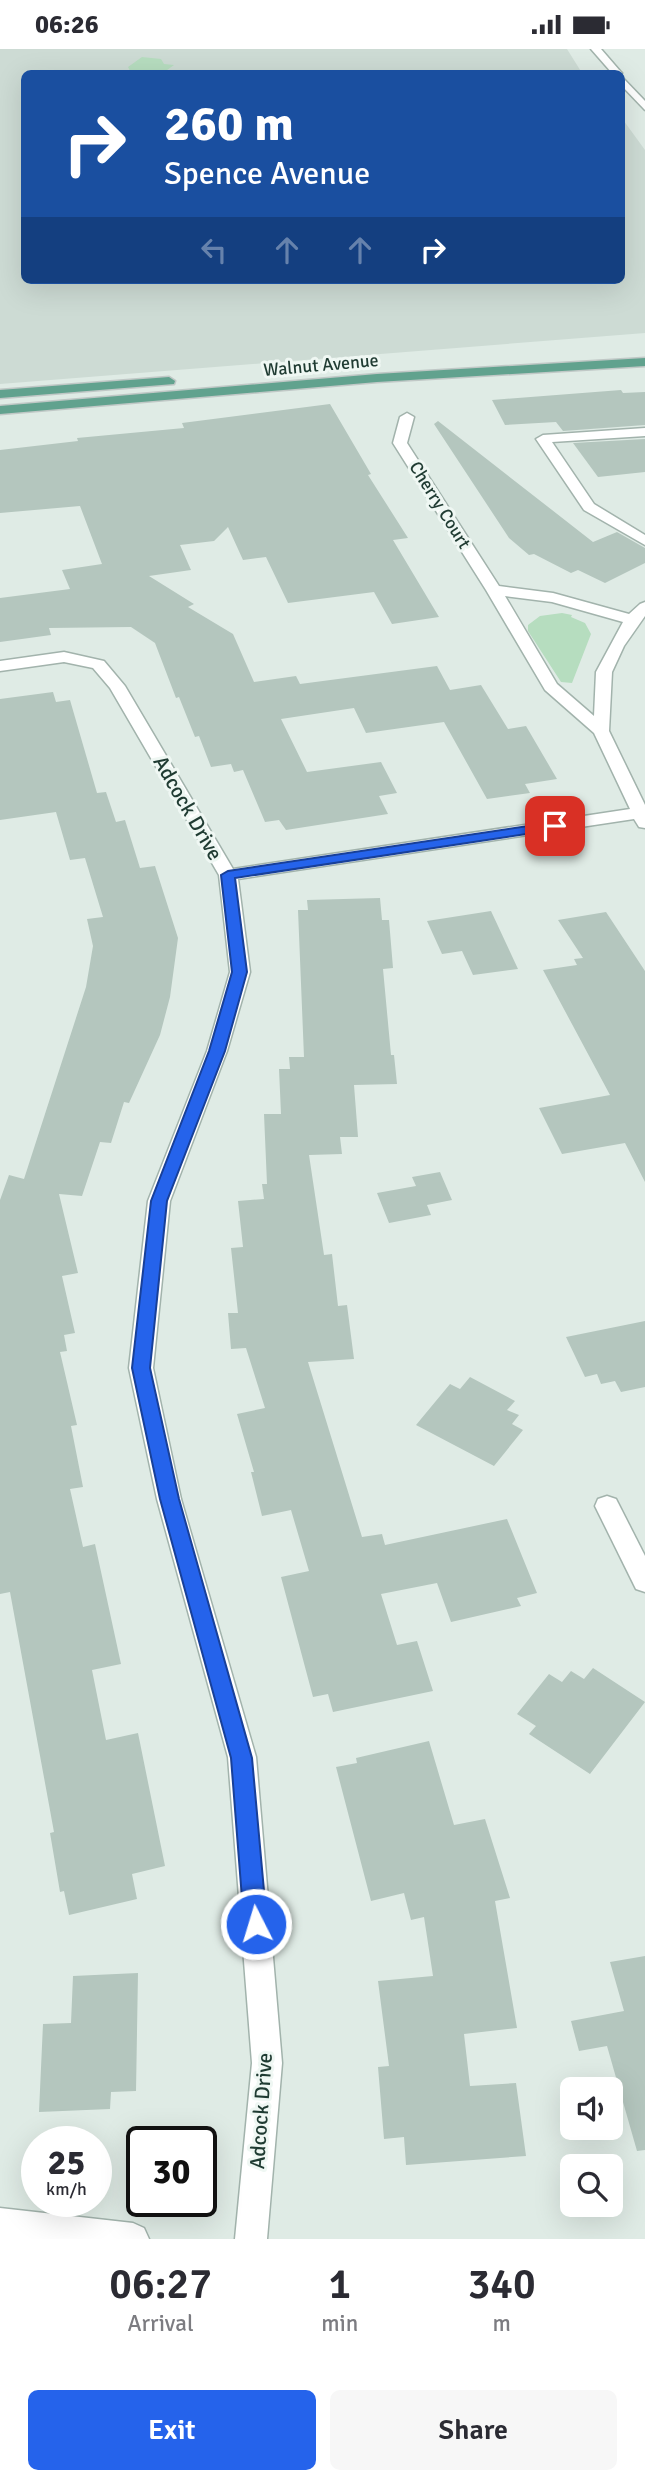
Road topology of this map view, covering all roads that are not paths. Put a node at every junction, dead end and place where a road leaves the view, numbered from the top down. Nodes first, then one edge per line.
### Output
1 (596, 49) edge
2 (608, 49) edge
3 (614, 70) edge
4 (625, 84) edge
5 (645, 107) edge
6 (549, 354) dead end
7 (645, 362) edge
8 (219, 377) dead end
9 (178, 380) dead end
10 (0, 394) edge
11 (0, 410) edge
12 (407, 417) dead end
13 (645, 432) edge
14 (645, 541) edge
15 (494, 590) junction
16 (645, 607) edge
17 (632, 620) junction
18 (0, 666) edge
19 (601, 731) junction
20 (642, 818) edge
21 (228, 875) junction
22 (607, 1506) dead end
23 (645, 1581) edge
24 (0, 2224) edge
25 (133, 2239) edge
26 (251, 2239) edge

1 - 2 street
1 - 3 street
4 - 5 street
6 - 8 main road, Walnut Avenue
7 - 11 main road, Walnut Avenue
9 - 10 main road
12 - 15 street, Cherry Court
13 - 14 street
15 - 17 street
15 - 19 street, Cherry Court
16 - 17 street
17 - 19 street
18 - 21 street, Adcock Drive
19 - 20 street
20 - 21 street
21 - 26 street, Adcock Drive
22 - 23 street
24 - 25 street

